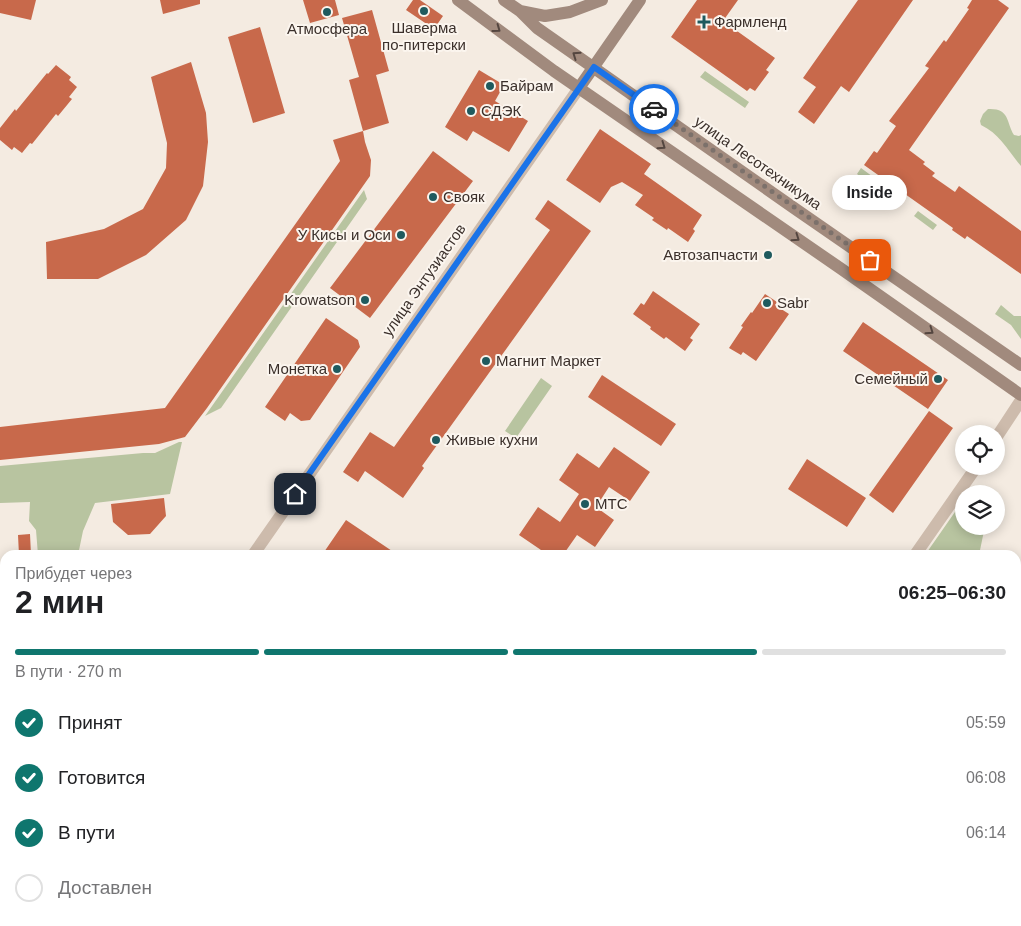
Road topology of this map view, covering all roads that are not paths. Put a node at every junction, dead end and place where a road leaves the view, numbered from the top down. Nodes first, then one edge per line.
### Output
1 (458, 0) edge
2 (504, 0) edge
3 (602, 0) edge
4 (640, 0) edge
5 (520, 11) junction
6 (594, 67) junction
7 (579, 88) junction
8 (1021, 365) edge
9 (1021, 395) edge
10 (1021, 400) edge
11 (1005, 425) edge
12 (971, 475) edge
13 (256, 550) edge
14 (918, 550) edge

1 -> 7 main road
2 - 5 main road, улица Лесотехникума
3 - 5 main road
4 - 6 main road, улица Энтузиастов
6 -> 5 main road, улица Лесотехникума
6 - 7 main road, улица Энтузиастов
6 - 8 main road, улица Лесотехникума
7 -> 9 main road
7 - 13 street, улица Энтузиастов
10 - 11 street
12 - 14 street

